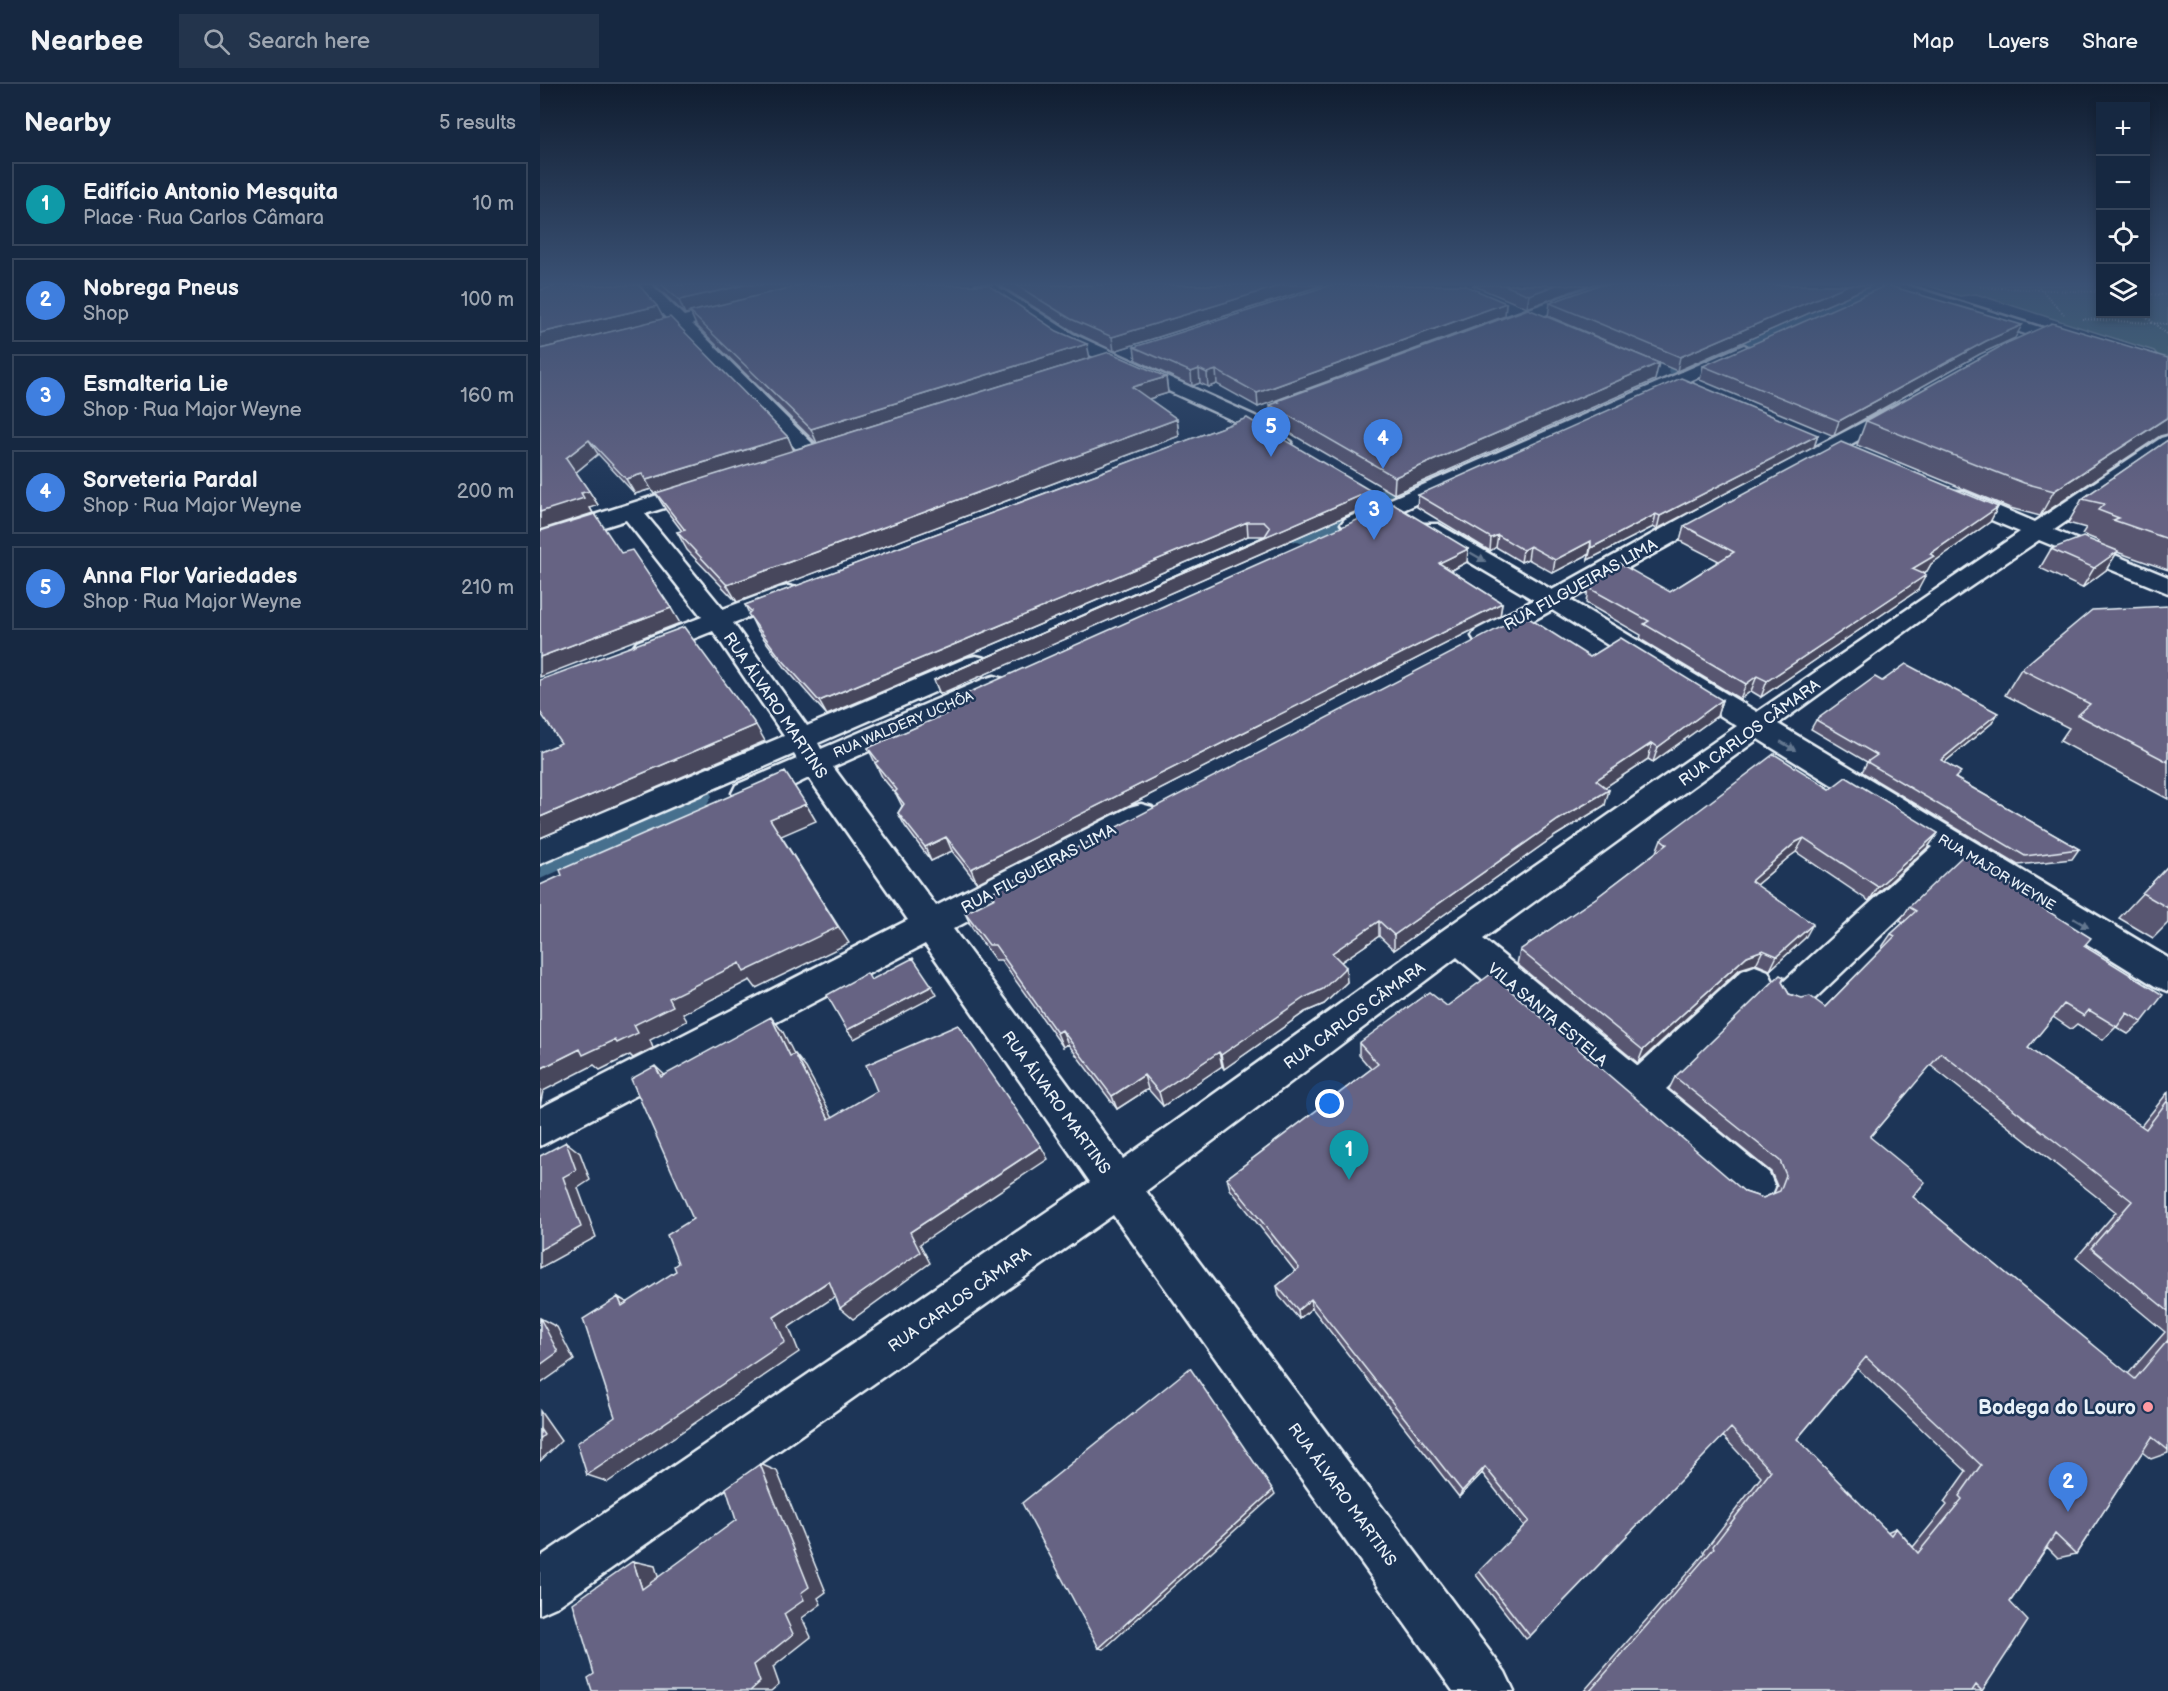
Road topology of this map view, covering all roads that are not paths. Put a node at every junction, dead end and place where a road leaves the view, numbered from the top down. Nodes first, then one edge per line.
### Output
1 (718, 360) edge
2 (1109, 360) edge
3 (1115, 360) edge
4 (1701, 360) edge
5 (1086, 367) edge
6 (1668, 375) junction
7 (1710, 392) edge
8 (1920, 397) edge
9 (1258, 416) junction
10 (1216, 432) edge
11 (1803, 434) edge
12 (2168, 442) edge
13 (834, 446) edge
14 (812, 453) junction
15 (1302, 453) edge
16 (1847, 453) junction
17 (789, 461) edge
18 (721, 482) edge
19 (1934, 488) edge
20 (1381, 500) junction
21 (630, 511) junction
22 (1335, 521) edge
23 (2036, 530) junction
24 (540, 540) edge
25 (806, 586) edge
26 (2168, 586) edge
27 (1554, 601) junction
28 (718, 620) junction
29 (1458, 651) edge
30 (1000, 653) edge
31 (628, 655) edge
32 (1019, 674) edge
33 (1758, 727) junction
34 (810, 754) junction
35 (722, 804) edge
36 (1162, 804) edge
37 (1953, 846) junction
38 (540, 852) edge
39 (930, 925) junction
40 (1458, 938) junction
41 (2168, 976) edge
42 (1755, 981) dead end
43 (1796, 994) edge
44 (1638, 1090) junction
45 (540, 1128) edge
46 (1118, 1187) junction
47 (1754, 1187) dead end
48 (540, 1588) edge
49 (1486, 1691) edge

1 - 14 street
2 - 5 street
3 - 9 street
4 - 6 street
6 - 7 street
6 - 20 street
8 - 16 street, RUA FILGUEIRAS LIMA
9 - 10 street
9 - 15 street
11 - 16 street
12 - 23 street, RUA CARLOS CÂMARA
13 - 14 street
14 - 17 street
16 - 27 street, RUA FILGUEIRAS LIMA
18 - 21 street
19 - 23 street
20 - 22 street
20 -> 27 street, RUA MAJOR WEYNE
21 - 24 street
21 - 28 street, RUA ÁLVARO MARTINS
23 - 26 street
23 - 33 street, RUA CARLOS CÂMARA
25 - 28 street
27 - 29 street, RUA FILGUEIRAS LIMA
27 - 33 street, RUA MAJOR WEYNE
28 - 31 street
28 - 34 street, RUA ÁLVARO MARTINS
30 - 34 street, RUA WALDERY UCHÔA
32 - 34 street, RUA WALDERY UCHÔA
33 -> 37 street, RUA MAJOR WEYNE
33 - 40 street, RUA CARLOS CÂMARA
34 - 35 street, RUA WALDERY UCHÔA
34 - 38 street, RUA WALDERY UCHÔA
34 - 39 street, RUA ÁLVARO MARTINS
36 - 39 street, RUA FILGUEIRAS LIMA
37 -> 41 street, RUA MAJOR WEYNE
37 - 43 street
39 - 45 street, RUA FILGUEIRAS LIMA
39 - 46 street, RUA ÁLVARO MARTINS
40 - 44 street, VILA SANTA ESTELA
40 - 46 street, RUA CARLOS CÂMARA
42 - 44 street
44 - 47 street, VILA SANTA ESTELA
46 - 48 street, RUA CARLOS CÂMARA
46 - 49 street, RUA ÁLVARO MARTINS

